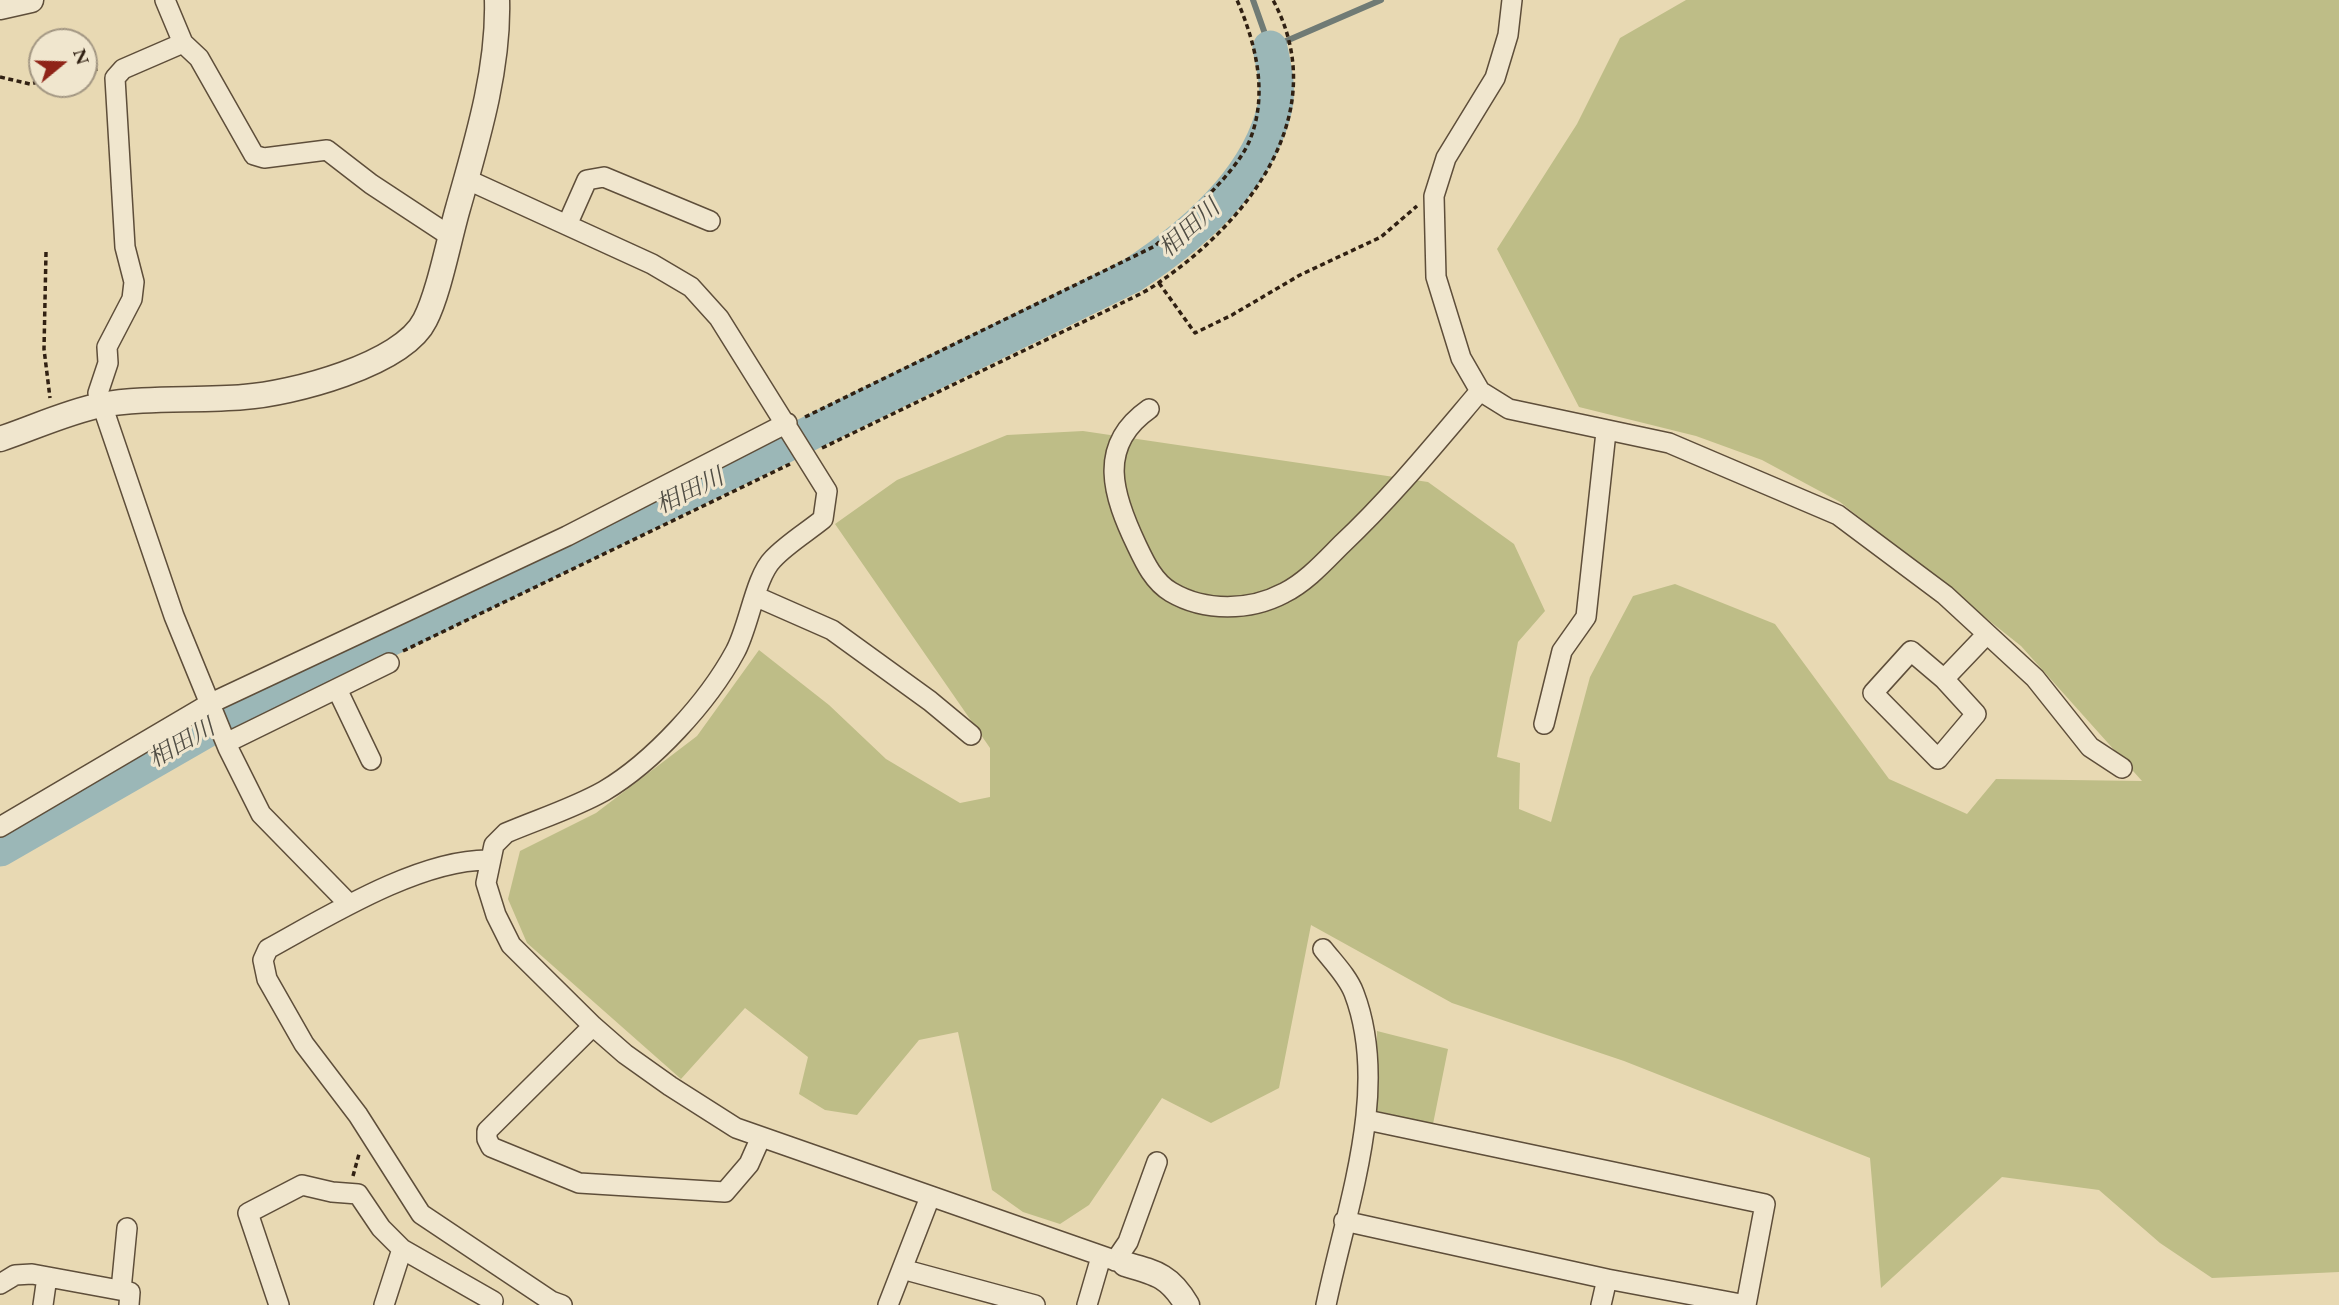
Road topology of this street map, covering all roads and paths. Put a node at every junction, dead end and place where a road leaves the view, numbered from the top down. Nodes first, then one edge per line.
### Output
1 (31, 0) edge
2 (165, 0) edge
3 (497, 0) edge
4 (1237, 0) edge
5 (1273, 0) edge
6 (1511, 0) edge
7 (0, 8) edge
8 (183, 43) junction
9 (0, 77) edge
10 (28, 84) edge
11 (466, 179) junction
12 (1434, 201) junction
13 (710, 222) dead end
14 (566, 225) junction
15 (450, 236) junction
16 (46, 253) dead end
17 (1159, 283) junction
18 (1480, 391) junction
19 (101, 405) junction
20 (1149, 409) dead end
21 (58, 419) junction
22 (789, 427) junction
23 (1606, 432) junction
24 (0, 439) edge
25 (807, 456) junction
26 (757, 597) junction
27 (1986, 635) junction
28 (389, 663) joint
29 (1944, 679) junction
30 (337, 689) junction
31 (211, 707) junction
32 (1544, 724) dead end
33 (971, 735) dead end
34 (224, 738) junction
35 (371, 760) dead end
36 (2122, 768) dead end
37 (0, 827) edge
38 (489, 860) junction
39 (349, 904) junction
40 (1324, 949) dead end
41 (593, 1026) junction
42 (1367, 1120) junction
43 (366, 1128) junction
44 (761, 1137) junction
45 (1157, 1161) dead end
46 (351, 1194) junction
47 (930, 1197) junction
48 (1344, 1221) junction
49 (127, 1228) dead end
50 (402, 1249) junction
51 (1114, 1261) junction
52 (902, 1269) junction
53 (47, 1277) junction
54 (1607, 1279) junction
55 (0, 1284) edge
56 (125, 1298) edge
57 (43, 1305) edge
58 (279, 1305) edge
59 (384, 1305) edge
60 (492, 1305) edge
61 (562, 1305) edge
62 (888, 1305) edge
63 (1035, 1305) edge
64 (1087, 1305) edge
65 (1187, 1305) edge
66 (1326, 1305) edge
67 (1601, 1305) edge

1 - 7 street
2 - 8 street
3 - 11 street
4 - 22 path
5 - 17 path
6 - 12 street
8 - 15 street
8 - 19 street
9 - 10 path
11 - 14 street
11 - 15 street
12 - 17 path
12 - 18 street
13 - 14 street
14 - 22 street
15 - 19 street
16 - 21 path
17 - 25 path
18 - 20 street
18 - 23 street
19 - 21 street
19 - 31 street
21 - 24 street
22 - 25 street
22 - 31 street
23 - 27 street
23 - 32 street
25 - 26 street
25 - 28 path
26 - 33 street
26 - 38 street
27 - 29 street
27 - 36 street
28 - 30 street
29 - 29 street
30 - 34 street
30 - 35 street
31 - 34 street
31 - 37 street
34 - 39 street
38 - 39 street
38 - 41 street
39 - 43 street
40 - 42 street
41 - 44 street
41 - 44 street
42 - 48 street
42 - 54 street
43 - 46 path
43 - 61 street
44 - 47 street
45 - 51 street
46 - 50 street
46 - 58 street
47 - 51 street
47 - 52 street
48 - 54 street
48 - 66 street
49 - 56 street
50 - 59 street
50 - 60 street
51 - 64 street
51 - 65 street
52 - 62 street
52 - 63 street
53 - 55 street
53 - 56 street
53 - 57 street
54 - 67 street

